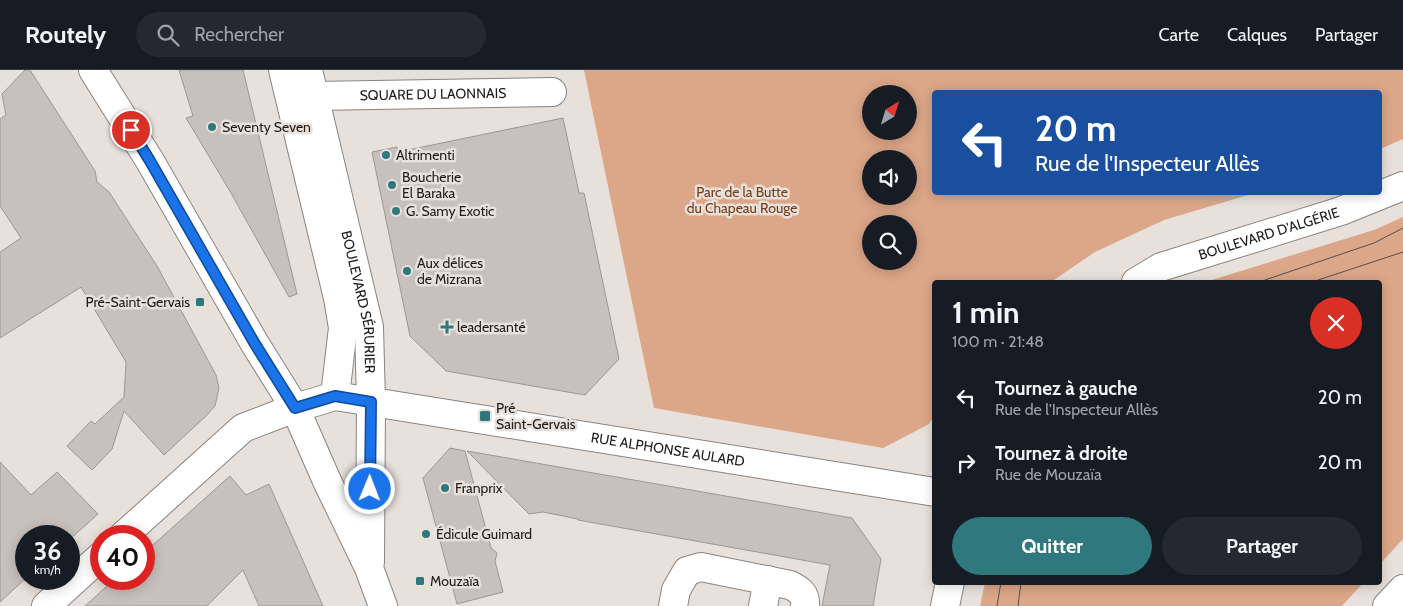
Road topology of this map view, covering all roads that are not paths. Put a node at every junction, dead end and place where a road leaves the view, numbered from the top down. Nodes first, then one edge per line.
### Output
1 (94, 70) edge
2 (283, 70) edge
3 (311, 83) edge
4 (552, 92) dead end
5 (1403, 186) edge
6 (1382, 195) edge
7 (1382, 195) edge
8 (1139, 280) edge
9 (335, 396) junction
10 (371, 402) junction
11 (295, 408) junction
12 (932, 492) edge
13 (135, 525) edge
14 (90, 566) edge
15 (369, 568) junction
16 (949, 585) edge
17 (1403, 589) edge
18 (766, 593) edge
19 (46, 606) edge
20 (383, 606) edge
21 (673, 606) edge
22 (805, 606) edge
23 (945, 606) edge
24 (1387, 606) edge

1 - 11 main road, BOULEVARD SÉRURIER
2 - 9 main road, BOULEVARD SÉRURIER
3 - 4 main road, SQUARE DU LAONNAIS
3 - 10 main road, BOULEVARD SÉRURIER
5 - 6 main road, BOULEVARD D'ALGÉRIE
7 - 8 main road, BOULEVARD D'ALGÉRIE
9 - 10 main road, RUE ALPHONSE AULARD
9 - 11 main road
10 - 12 main road, RUE ALPHONSE AULARD
10 - 15 main road, BOULEVARD SÉRURIER
11 - 13 main road
11 - 15 main road, BOULEVARD SÉRURIER
14 - 19 main road
15 - 20 main road, BOULEVARD SÉRURIER
16 - 23 main road
17 - 24 main road
18 - 21 main road
18 - 22 main road

